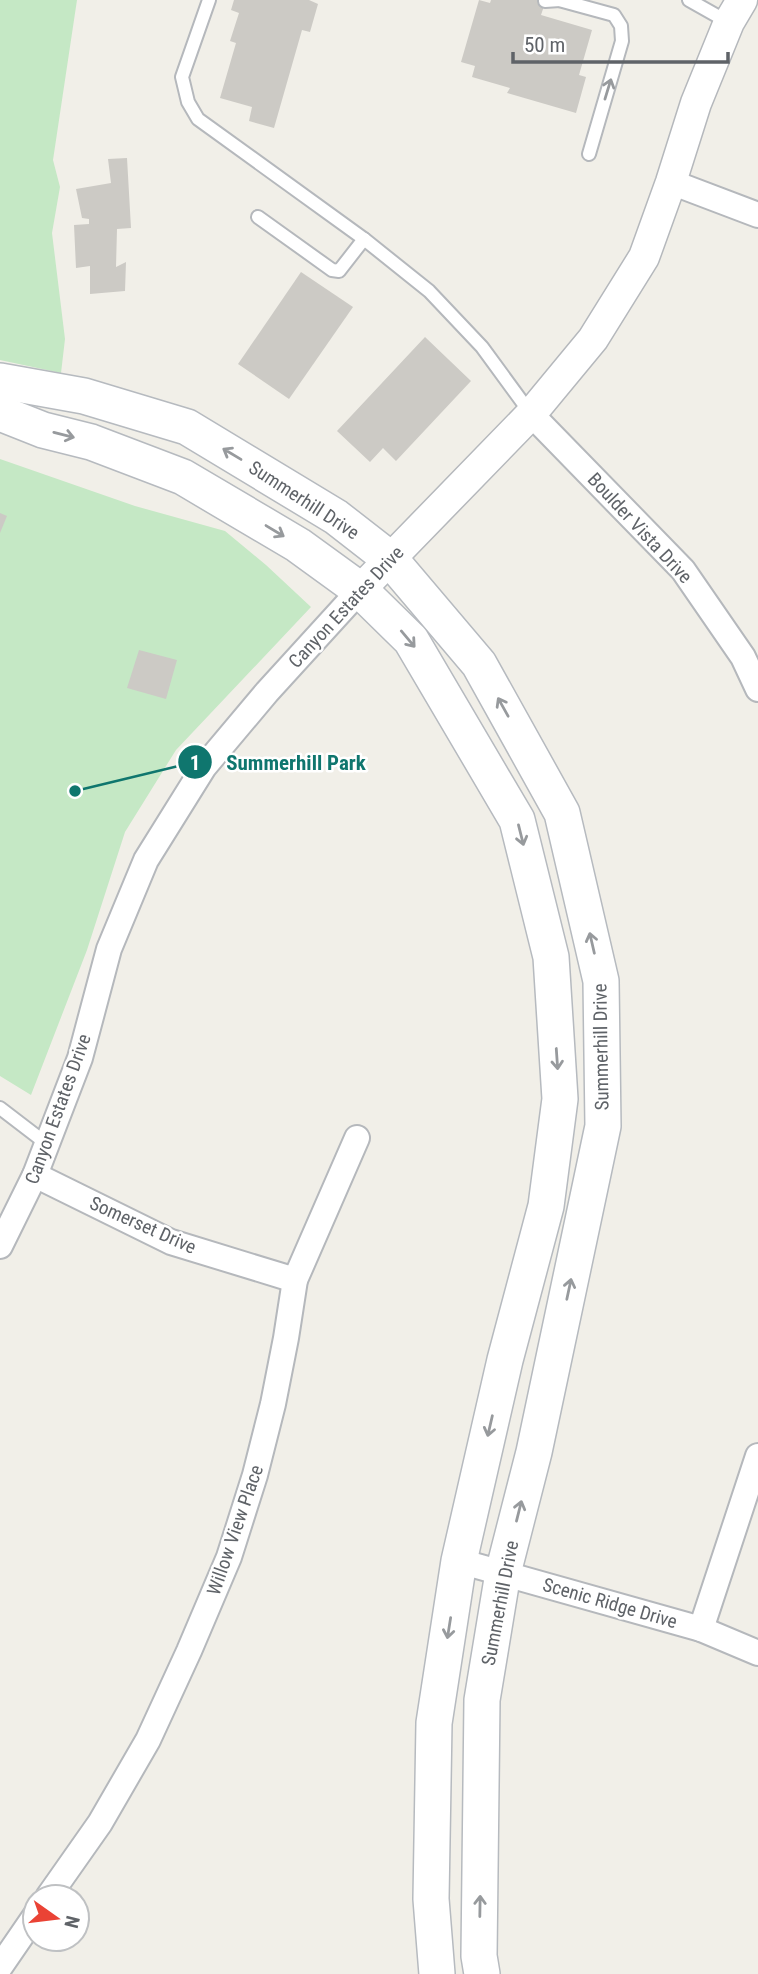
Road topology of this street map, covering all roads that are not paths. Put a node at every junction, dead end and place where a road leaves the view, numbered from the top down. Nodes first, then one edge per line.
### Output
1 (209, 0) edge
2 (560, 0) edge
3 (689, 0) edge
4 (545, 1) edge
5 (736, 11) edge
6 (589, 154) dead end
7 (671, 183) junction
8 (758, 215) edge
9 (258, 217) dead end
10 (363, 239) junction
11 (0, 381) edge
12 (0, 413) edge
13 (531, 414) junction
14 (390, 559) junction
15 (360, 590) junction
16 (758, 689) edge
17 (0, 1108) edge
18 (357, 1138) dead end
19 (47, 1144) junction
20 (35, 1175) junction
21 (0, 1246) edge
22 (295, 1280) junction
23 (758, 1456) edge
24 (459, 1560) junction
25 (503, 1573) junction
26 (701, 1629) junction
27 (758, 1653) edge
28 (58, 1883) edge
29 (21, 1936) edge
30 (0, 1967) edge
31 (437, 1974) edge
32 (482, 1974) edge

1 - 10 lane
2 - 4 lane
6 -> 2 lane
3 - 5 lane
5 - 7 street, Canyon Estates Drive
7 - 8 street
7 - 13 street, Canyon Estates Drive
9 - 10 lane
10 - 13 lane
14 -> 11 main road, Summerhill Drive
12 -> 15 main road
13 - 14 street, Canyon Estates Drive
13 - 16 street, Boulder Vista Drive
14 - 15 street, Canyon Estates Drive
25 -> 14 main road, Summerhill Drive
15 - 19 street, Canyon Estates Drive
15 -> 24 main road
17 - 19 lane
18 - 22 street, Willow View Place
19 - 20 street, Canyon Estates Drive
20 - 21 street, Canyon Estates Drive
20 - 22 street, Somerset Drive
22 - 28 street, Willow View Place
23 - 26 street
24 - 25 street, Scenic Ridge Drive
24 -> 31 main road
25 - 26 street, Scenic Ridge Drive
32 -> 25 main road, Summerhill Drive
26 - 27 street, Scenic Ridge Drive
29 - 30 street

